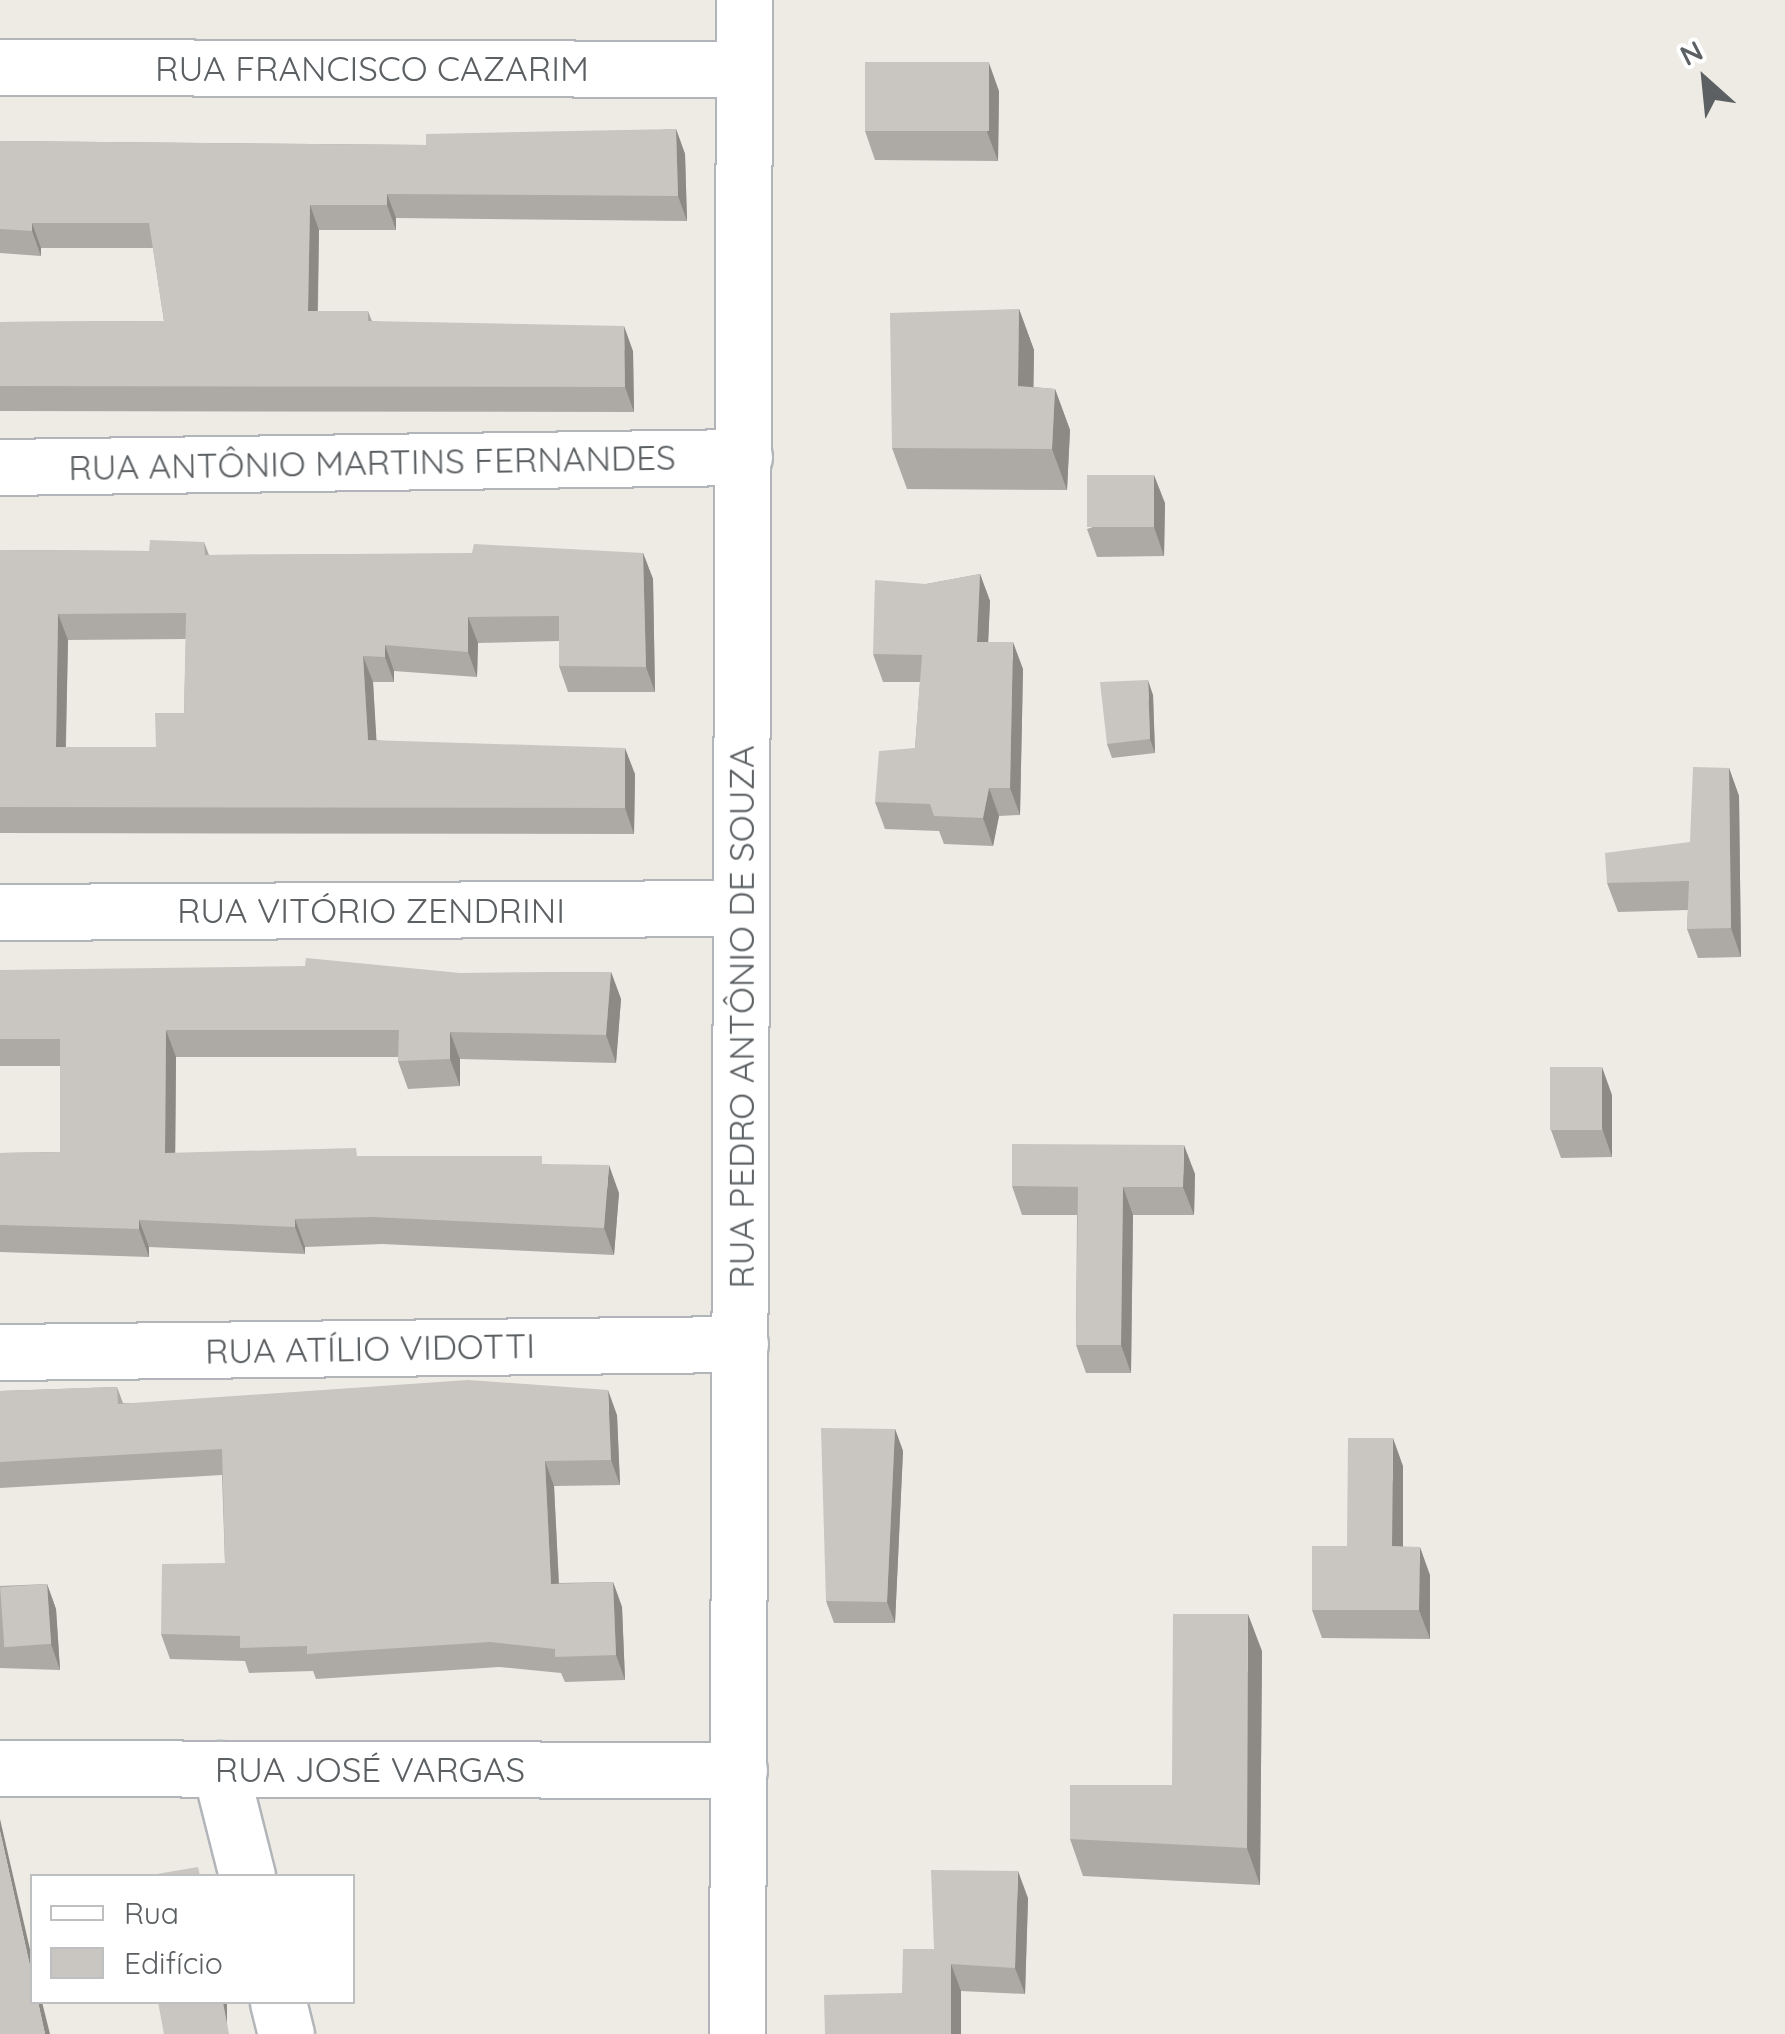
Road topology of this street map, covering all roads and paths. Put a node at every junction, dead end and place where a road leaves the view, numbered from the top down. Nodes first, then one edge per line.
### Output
1 (744, 0) edge
2 (0, 67) edge
3 (744, 69) junction
4 (744, 457) junction
5 (0, 467) edge
6 (742, 908) junction
7 (0, 912) edge
8 (740, 1344) junction
9 (0, 1352) edge
10 (0, 1768) edge
11 (220, 1769) junction
12 (739, 1770) junction
13 (246, 1874) edge
14 (278, 2004) edge
15 (286, 2034) edge
16 (737, 2034) edge

1 - 3 street, RUA PEDRO ANTÔNIO DE SOUZA
2 - 3 street, RUA FRANCISCO CAZARIM
3 - 4 street, RUA PEDRO ANTÔNIO DE SOUZA
4 - 5 street, RUA ANTÔNIO MARTINS FERNANDES
4 - 6 street, RUA PEDRO ANTÔNIO DE SOUZA
6 - 7 street, RUA VITÓRIO ZENDRINI
6 - 8 street, RUA PEDRO ANTÔNIO DE SOUZA
8 - 9 street, RUA ATÍLIO VIDOTTI
8 - 12 street, RUA PEDRO ANTÔNIO DE SOUZA
10 - 11 street, RUA JOSÉ VARGAS
11 - 12 street, RUA JOSÉ VARGAS
11 - 13 street
12 - 16 street, RUA PEDRO ANTÔNIO DE SOUZA
14 - 15 street

